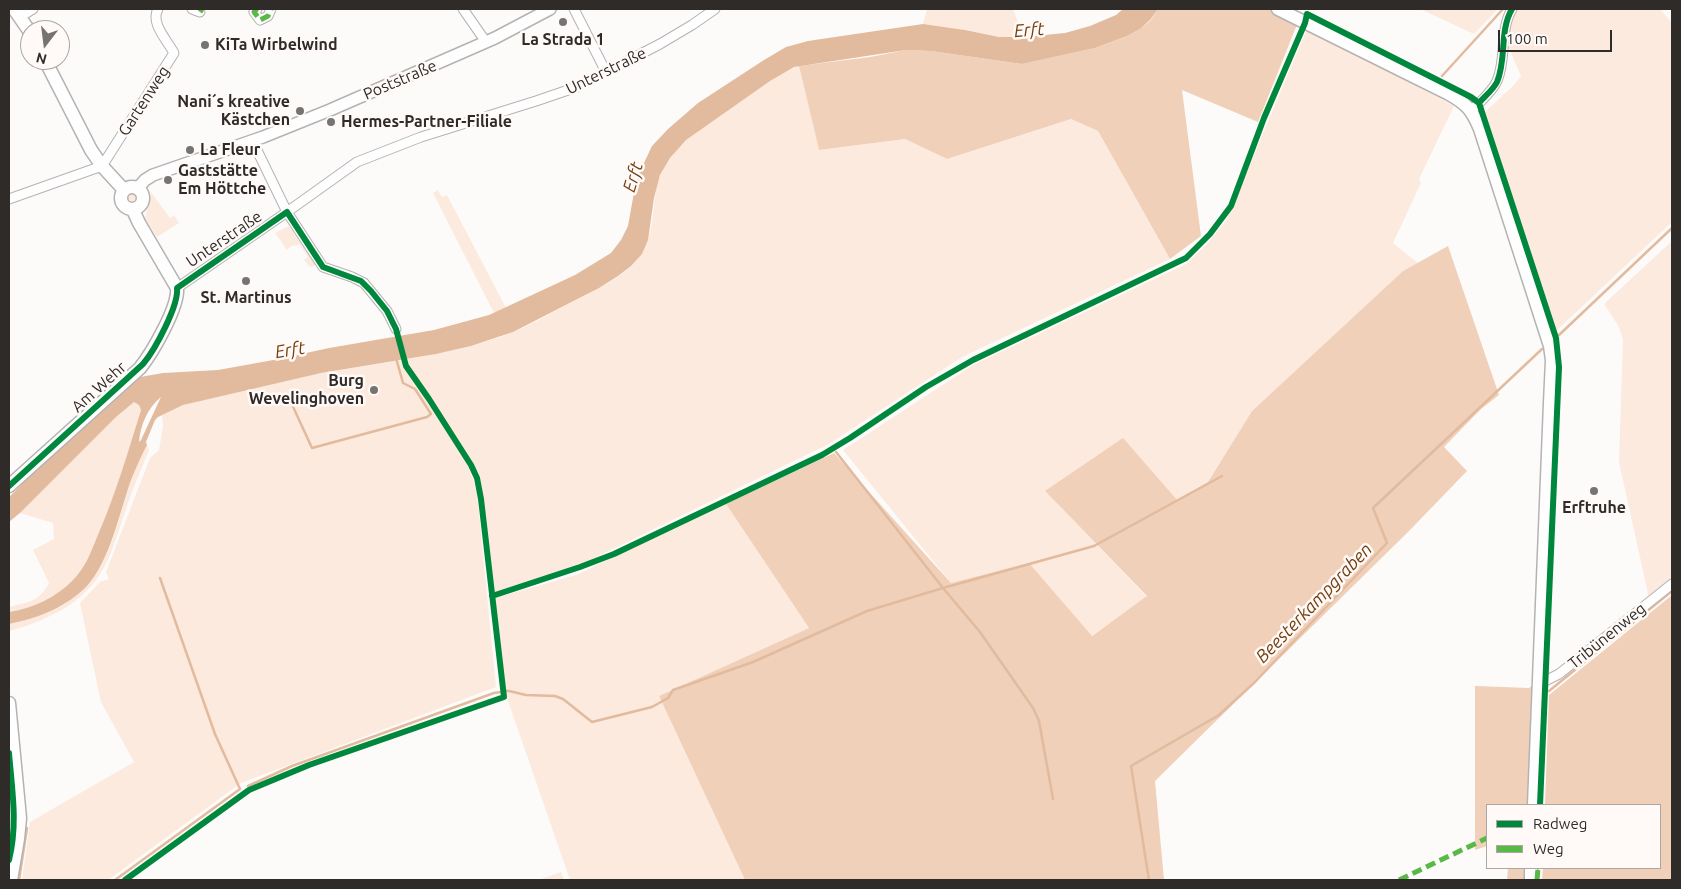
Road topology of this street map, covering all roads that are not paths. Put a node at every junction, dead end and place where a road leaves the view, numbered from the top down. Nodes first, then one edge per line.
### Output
1 (33, 9) edge
2 (158, 9) edge
3 (257, 9) edge
4 (271, 9) edge
5 (463, 9) edge
6 (550, 9) edge
7 (574, 9) edge
8 (714, 9) edge
9 (1278, 9) edge
10 (1512, 9) edge
11 (17, 13) edge
12 (486, 42) junction
13 (50, 70) edge
14 (606, 72) junction
15 (1471, 111) junction
16 (252, 140) junction
17 (102, 166) junction
18 (137, 189) junction
19 (124, 190) junction
20 (9, 199) edge
21 (132, 210) junction
22 (287, 212) junction
23 (177, 288) junction
24 (396, 329) dead end
25 (9, 486) edge
26 (1672, 584) edge
27 (1539, 684) junction
28 (9, 703) edge
29 (1534, 804) edge
30 (10, 880) edge

1 - 11 street
2 - 17 street, Gartenweg
3 - 4 street
5 - 12 street
6 - 12 street, Poststraße
7 - 14 street
8 - 14 street, Unterstraße
9 - 15 main road
10 - 15 street
12 - 16 street, Poststraße
13 - 17 main road
14 - 22 street, Unterstraße
15 - 27 main road
16 - 18 street, Poststraße
16 - 22 street
17 - 19 main road
17 - 20 street
18 - 19 main road
18 - 21 main road
19 - 21 main road
21 - 23 main road
22 - 23 street, Unterstraße
22 - 24 street
23 - 25 main road, Am Wehr
26 - 27 street, Tribünenweg
27 - 29 main road
28 - 30 main road

